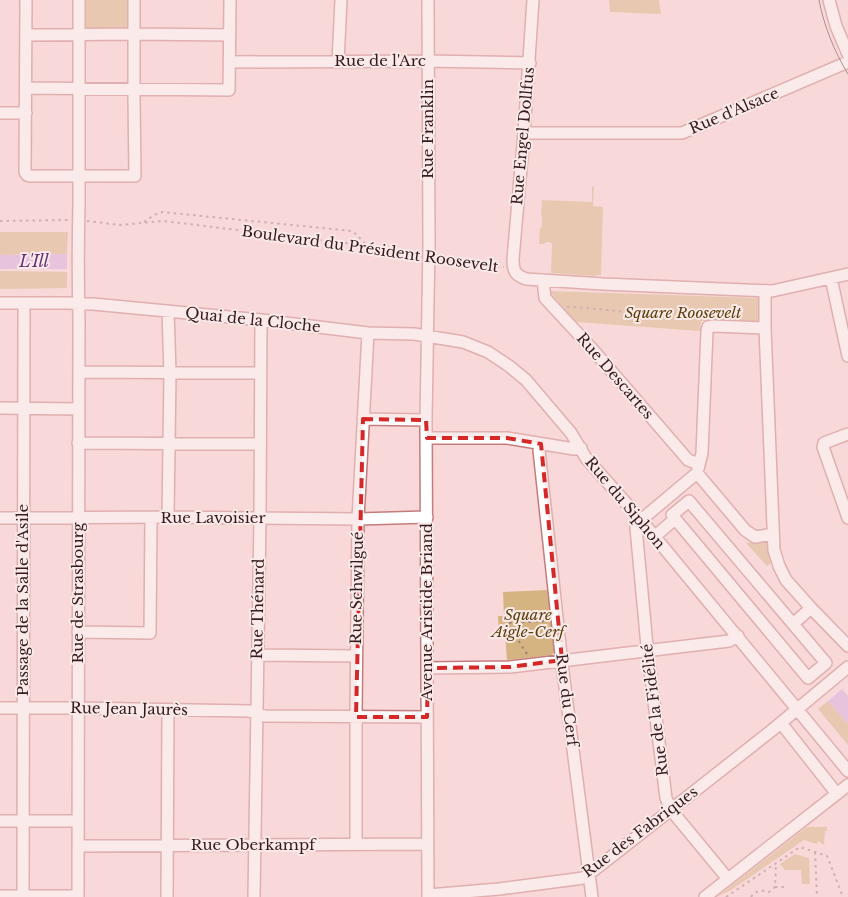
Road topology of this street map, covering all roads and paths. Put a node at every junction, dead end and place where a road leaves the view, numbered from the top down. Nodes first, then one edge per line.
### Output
1 (26, 0) edge
2 (79, 0) edge
3 (134, 0) edge
4 (230, 0) edge
5 (341, 0) edge
6 (428, 0) edge
7 (533, 0) edge
8 (829, 0) edge
9 (134, 34) junction
10 (27, 35) junction
11 (79, 35) junction
12 (230, 35) junction
13 (848, 54) edge
14 (428, 61) junction
15 (230, 62) junction
16 (338, 62) junction
17 (848, 62) edge
18 (530, 63) junction
19 (26, 88) junction
20 (79, 89) junction
21 (134, 89) junction
22 (0, 113) edge
23 (26, 113) junction
24 (524, 133) junction
25 (79, 176) junction
26 (79, 220) junction
27 (0, 221) edge
28 (142, 224) junction
29 (370, 249) junction
30 (428, 257) junction
31 (512, 271) junction
32 (428, 274) joint
33 (848, 274) edge
34 (831, 278) junction
35 (543, 280) junction
36 (765, 291) junction
37 (0, 303) edge
38 (24, 303) junction
39 (78, 303) junction
40 (554, 308) junction
41 (168, 311) junction
42 (844, 313) edge
43 (261, 320) junction
44 (707, 322) junction
45 (765, 328) junction
46 (427, 331) junction
47 (368, 333) junction
48 (848, 356) edge
49 (79, 372) junction
50 (170, 373) junction
51 (260, 373) junction
52 (0, 408) edge
53 (24, 408) junction
54 (79, 409) junction
55 (363, 419) junction
56 (426, 420) junction
57 (848, 434) edge
58 (427, 438) junction
59 (78, 443) junction
60 (169, 444) junction
61 (260, 444) junction
62 (541, 444) junction
63 (581, 448) junction
64 (695, 473) junction
65 (168, 517) junction
66 (427, 517) junction
67 (646, 517) junction
68 (0, 518) edge
69 (24, 518) junction
70 (151, 518) junction
71 (260, 518) junction
72 (848, 518) edge
73 (78, 519) junction
74 (358, 519) junction
75 (675, 519) junction
76 (773, 534) junction
77 (654, 537) junction
78 (811, 608) junction
79 (558, 621) junction
80 (517, 623) junction
81 (793, 624) junction
82 (78, 632) junction
83 (512, 632) junction
84 (738, 636) junction
85 (848, 646) edge
86 (648, 652) junction
87 (257, 655) junction
88 (356, 656) junction
89 (562, 660) junction
90 (534, 664) junction
91 (847, 667) edge
92 (428, 668) junction
93 (0, 708) edge
94 (78, 708) junction
95 (23, 709) junction
96 (168, 710) junction
97 (797, 710) junction
98 (257, 713) junction
99 (356, 717) junction
100 (427, 717) junction
101 (781, 723) junction
102 (848, 771) edge
103 (848, 785) edge
104 (837, 794) junction
105 (671, 810) junction
106 (0, 821) edge
107 (23, 821) junction
108 (78, 821) junction
109 (356, 844) junction
110 (428, 844) junction
111 (168, 845) junction
112 (255, 845) junction
113 (78, 846) junction
114 (815, 852) junction
115 (776, 863) junction
116 (589, 874) junction
117 (728, 879) junction
118 (775, 887) junction
119 (788, 887) dead end
120 (769, 892) junction
121 (499, 893) edge
122 (772, 895) dead end
123 (0, 896) edge
124 (23, 896) edge
125 (428, 896) edge
126 (78, 897) edge
127 (167, 897) edge
128 (254, 897) edge
129 (592, 897) edge
130 (705, 897) edge
131 (726, 897) edge
132 (751, 897) edge
133 (817, 897) edge
134 (843, 897) edge

1 - 10 street
2 - 11 street
3 - 9 street
4 - 12 street
5 - 16 street
6 - 14 street, Rue Franklin
7 - 18 street, Rue Engel Dollfus
8 - 13 street
9 - 11 street
9 - 12 street
9 - 21 street
10 - 11 street
10 - 19 street
11 - 20 street
12 - 15 street
14 - 16 street, Rue de l'Arc
14 - 18 street, Rue de l'Arc
14 - 30 street, Rue Franklin
15 - 16 street, Rue de l'Arc
15 - 21 street
17 - 24 street, Rue d'Alsace
18 - 24 street, Rue Engel Dollfus
19 - 20 street
19 - 23 street
20 - 21 street
20 - 25 street
21 - 25 street
22 - 23 street
23 - 25 street
24 - 31 street, Rue Engel Dollfus
25 - 26 street
26 - 27 path, Boulevard du Président Roosevelt
26 - 28 path, Boulevard du Président Roosevelt
26 - 39 street, Rue de Strasbourg
28 - 29 path, Boulevard du Président Roosevelt
28 - 29 path
29 - 30 path, Boulevard du Président Roosevelt
30 - 31 path, Boulevard du Président Roosevelt
30 - 32 street, Rue Franklin
31 - 35 street, Boulevard du Président Roosevelt
32 - 46 street, Avenue Aristide Briand
33 - 34 street, Boulevard du Président Roosevelt
34 - 36 street, Boulevard du Président Roosevelt
34 - 42 street
35 - 36 street, Boulevard du Président Roosevelt
35 - 40 street, Rue Descartes
36 - 45 street
37 - 38 street, Quai de la Cloche
38 - 39 street, Quai de la Cloche
38 - 53 street, Passage de la Salle d'Asile
39 - 41 street, Quai de la Cloche
39 - 49 street, Rue de Strasbourg
40 - 44 path
40 - 64 street, Rue Descartes
41 - 43 street, Quai de la Cloche
41 - 50 street
42 - 48 street
43 - 47 street, Quai de la Cloche
43 - 51 street, Rue Thénard
44 - 45 street
44 - 64 street
45 - 76 street
46 - 47 street, Quai de la Cloche
46 - 56 street, Avenue Aristide Briand
46 - 63 street, Rue du Siphon
47 - 55 street, Rue Schwilgué
49 - 50 street
49 - 54 street, Rue de Strasbourg
50 - 51 street
50 - 60 street
51 - 61 street, Rue Thénard
52 - 53 street
53 - 54 street
53 - 69 street, Passage de la Salle d'Asile
54 - 59 street, Rue de Strasbourg
55 - 56 street
55 - 74 street, Rue Schwilgué
56 - 58 street, Avenue Aristide Briand
57 - 72 street
58 - 62 street
58 - 66 street, Avenue Aristide Briand
59 - 60 street
59 - 73 street, Rue de Strasbourg
60 - 61 street
60 - 65 street
61 - 71 street, Rue Thénard
62 - 63 street
62 - 79 street, Rue du Cerf
63 - 67 street, Rue du Siphon
64 - 67 street
64 - 76 street, Rue Descartes
65 - 70 street, Rue Lavoisier
65 - 71 street, Rue Lavoisier
66 - 74 street, Rue Lavoisier
66 - 92 street, Avenue Aristide Briand
67 - 77 street, Rue du Siphon
67 - 86 street, Rue de la Fidélité
68 - 69 street, Rue Lavoisier
69 - 73 street, Rue Lavoisier
69 - 95 street, Passage de la Salle d'Asile
70 - 73 street, Rue Lavoisier
70 - 82 street
71 - 74 street, Rue Lavoisier
71 - 87 street, Rue Thénard
73 - 82 street, Rue de Strasbourg
74 - 88 street, Rue Schwilgué
75 - 77 street
75 - 81 street
75 - 81 street
76 - 78 street
77 - 84 street, Rue du Siphon
78 - 81 street
78 - 85 street
79 - 80 path
79 - 89 street, Rue du Cerf
80 - 83 path
80 - 83 path
82 - 94 street, Rue de Strasbourg
83 - 90 path
84 - 86 street
84 - 97 street, Rue du Siphon
86 - 89 street
86 - 105 street, Rue de la Fidélité
87 - 88 street
87 - 98 street, Rue Thénard
88 - 99 street, Rue Schwilgué
89 - 90 street
89 - 116 street, Rue du Cerf
90 - 92 street
91 - 97 street, Rue des Fabriques
92 - 100 street, Avenue Aristide Briand
93 - 95 street, Rue Jean Jaurès
94 - 95 street, Rue Jean Jaurès
94 - 96 street, Rue Jean Jaurès
94 - 108 street, Rue de Strasbourg
95 - 107 street, Passage de la Salle d'Asile
96 - 98 street, Rue Jean Jaurès
96 - 111 street
97 - 101 street, Rue des Fabriques
97 - 102 street, Rue du Siphon
98 - 99 street, Rue Jean Jaurès
98 - 112 street, Rue Thénard
99 - 100 street, Rue Jean Jaurès
99 - 109 street, Rue Schwilgué
100 - 110 street, Avenue Aristide Briand
101 - 104 street
101 - 105 street, Rue des Fabriques
103 - 104 street
104 - 117 street
105 - 116 street, Rue des Fabriques
105 - 117 street, Rue de la Fidélité
106 - 107 street
107 - 108 street
107 - 124 street, Passage de la Salle d'Asile
108 - 113 street, Rue de Strasbourg
109 - 110 street, Rue Oberkampf
109 - 112 street, Rue Oberkampf
110 - 125 street, Avenue Aristide Briand
111 - 112 street, Rue Oberkampf
111 - 113 street, Rue Oberkampf
111 - 127 street
112 - 128 street, Rue Thénard
113 - 126 street, Rue de Strasbourg
114 - 115 path
114 - 133 path
114 - 134 path
115 - 118 path
115 - 131 path
116 - 121 street, Rue des Fabriques
116 - 129 street, Rue du Cerf
117 - 130 street
118 - 119 path
118 - 120 path
120 - 122 path
120 - 132 path
121 - 125 street, Rue des Fabriques
123 - 124 street
124 - 126 street

